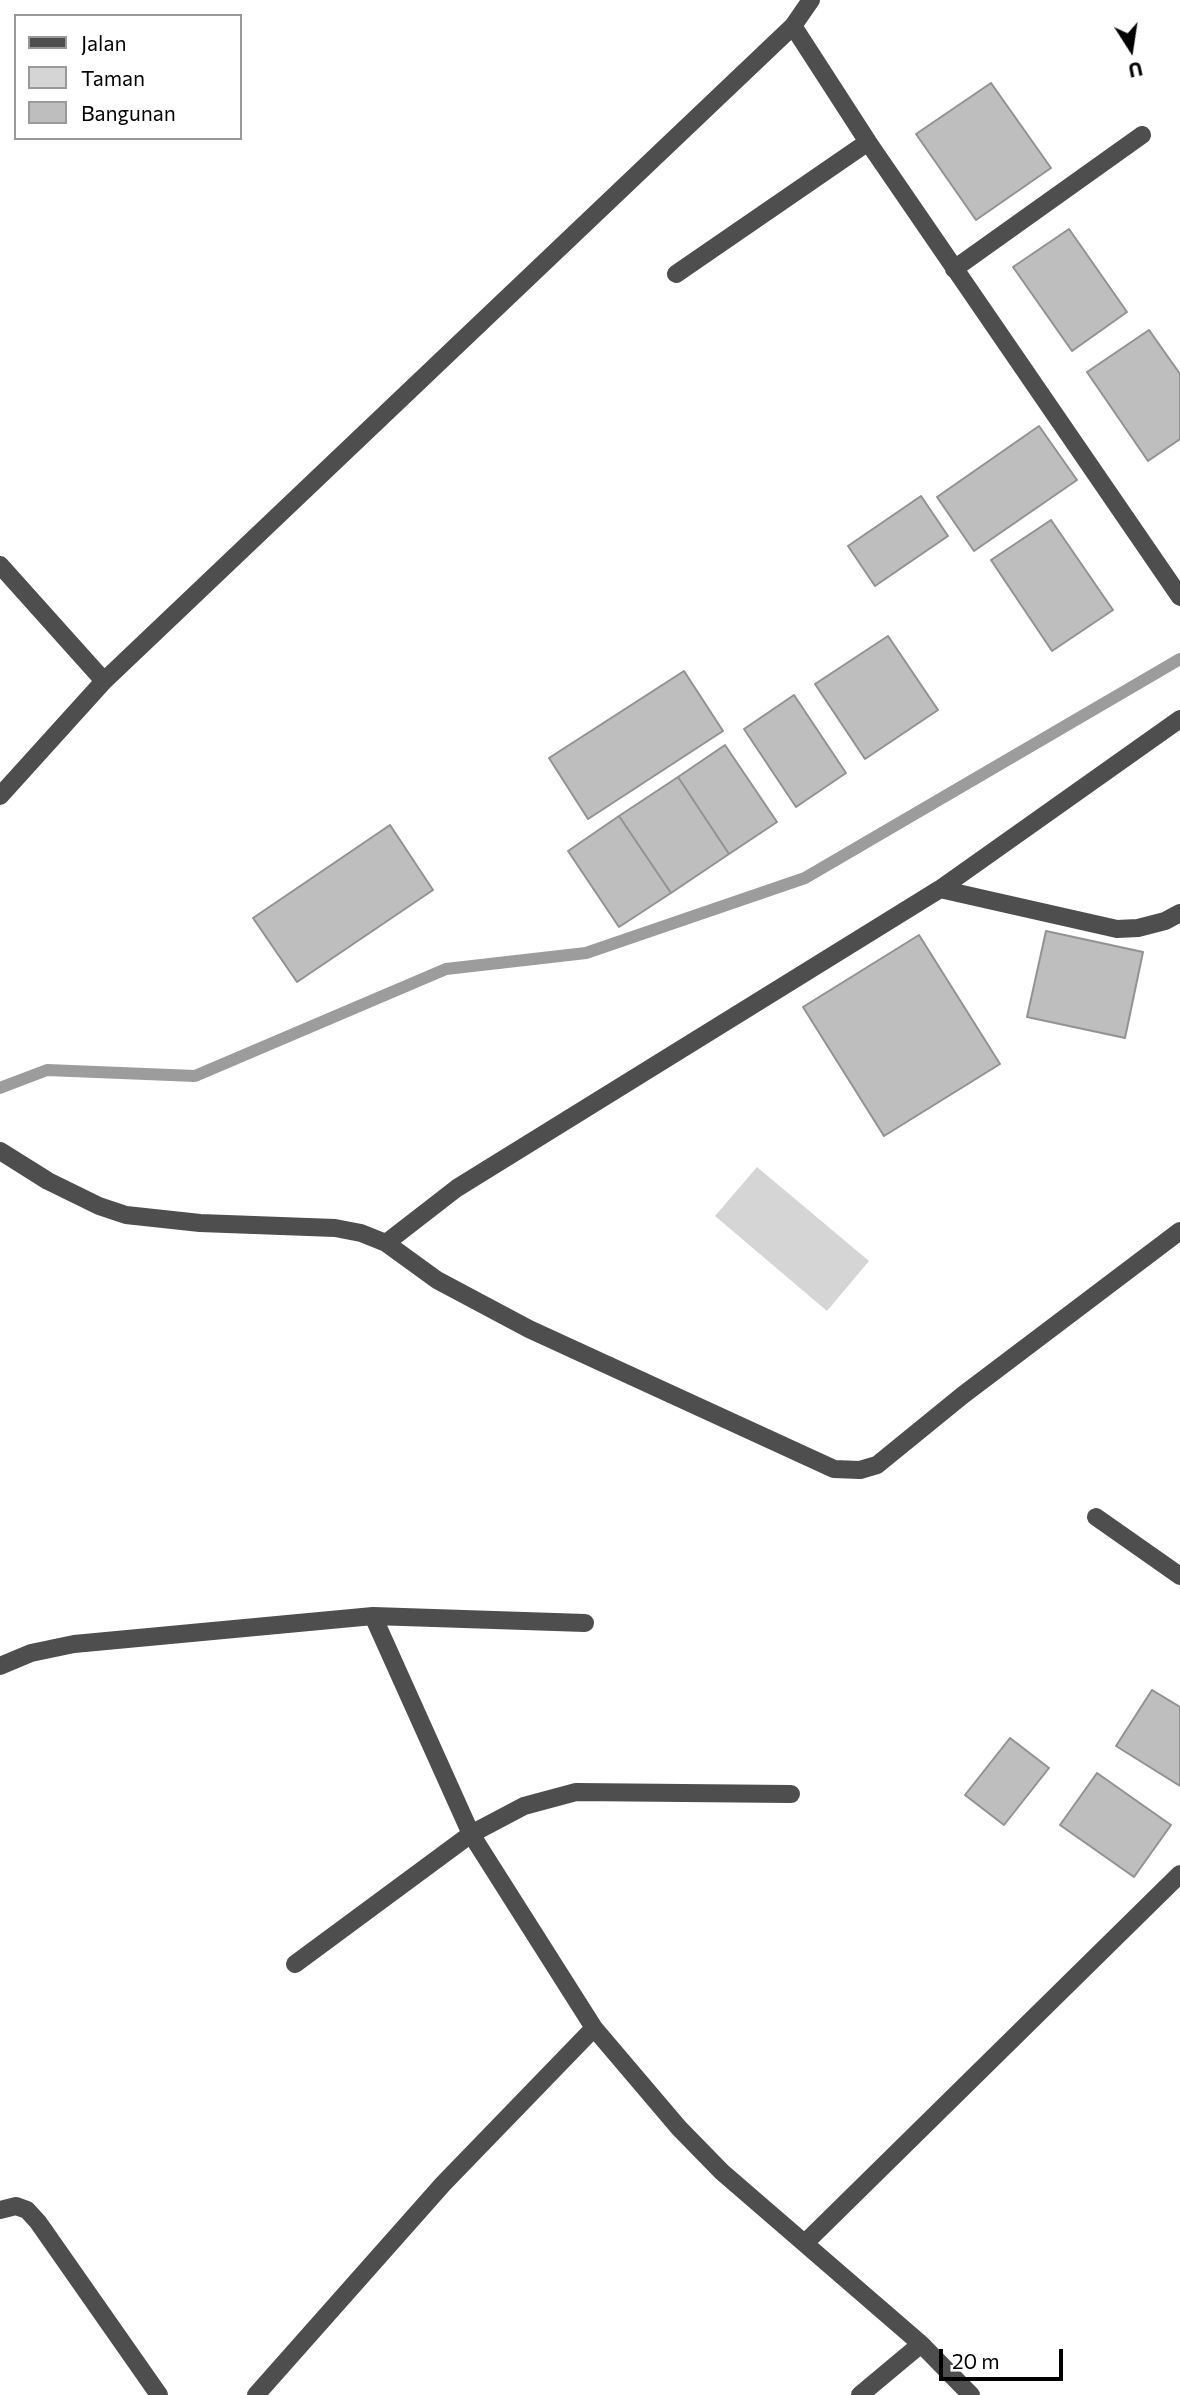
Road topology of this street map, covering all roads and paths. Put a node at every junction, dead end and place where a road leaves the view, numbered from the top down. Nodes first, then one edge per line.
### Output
1 (811, 0) edge
2 (793, 26) junction
3 (1142, 135) dead end
4 (868, 142) junction
5 (954, 269) junction
6 (676, 274) dead end
7 (0, 565) edge
8 (1180, 597) edge
9 (104, 681) junction
10 (1180, 719) edge
11 (0, 796) edge
12 (940, 889) junction
13 (1180, 913) edge
14 (0, 1151) edge
15 (1180, 1231) edge
16 (386, 1243) junction
17 (1096, 1517) dead end
18 (1180, 1576) edge
19 (373, 1616) junction
20 (585, 1623) dead end
21 (0, 1666) edge
22 (792, 1794) dead end
23 (471, 1834) junction
24 (1180, 1874) edge
25 (295, 1964) dead end
26 (594, 2028) junction
27 (0, 2210) edge
28 (806, 2242) junction
29 (921, 2344) junction
30 (159, 2395) edge
31 (256, 2395) edge
32 (860, 2395) edge
33 (971, 2395) edge

1 - 2 street
2 - 4 street
2 - 9 street
3 - 5 street
4 - 5 street
4 - 6 street
5 - 8 street
7 - 9 street
9 - 11 street
10 - 12 street
12 - 13 street
12 - 16 street
14 - 16 street
15 - 16 street
17 - 18 street
19 - 20 street
19 - 21 street
19 - 23 street
22 - 23 street
23 - 25 street
23 - 26 street
24 - 28 street
26 - 28 street
26 - 31 street
27 - 30 street
28 - 29 street
29 - 32 street
29 - 33 street

